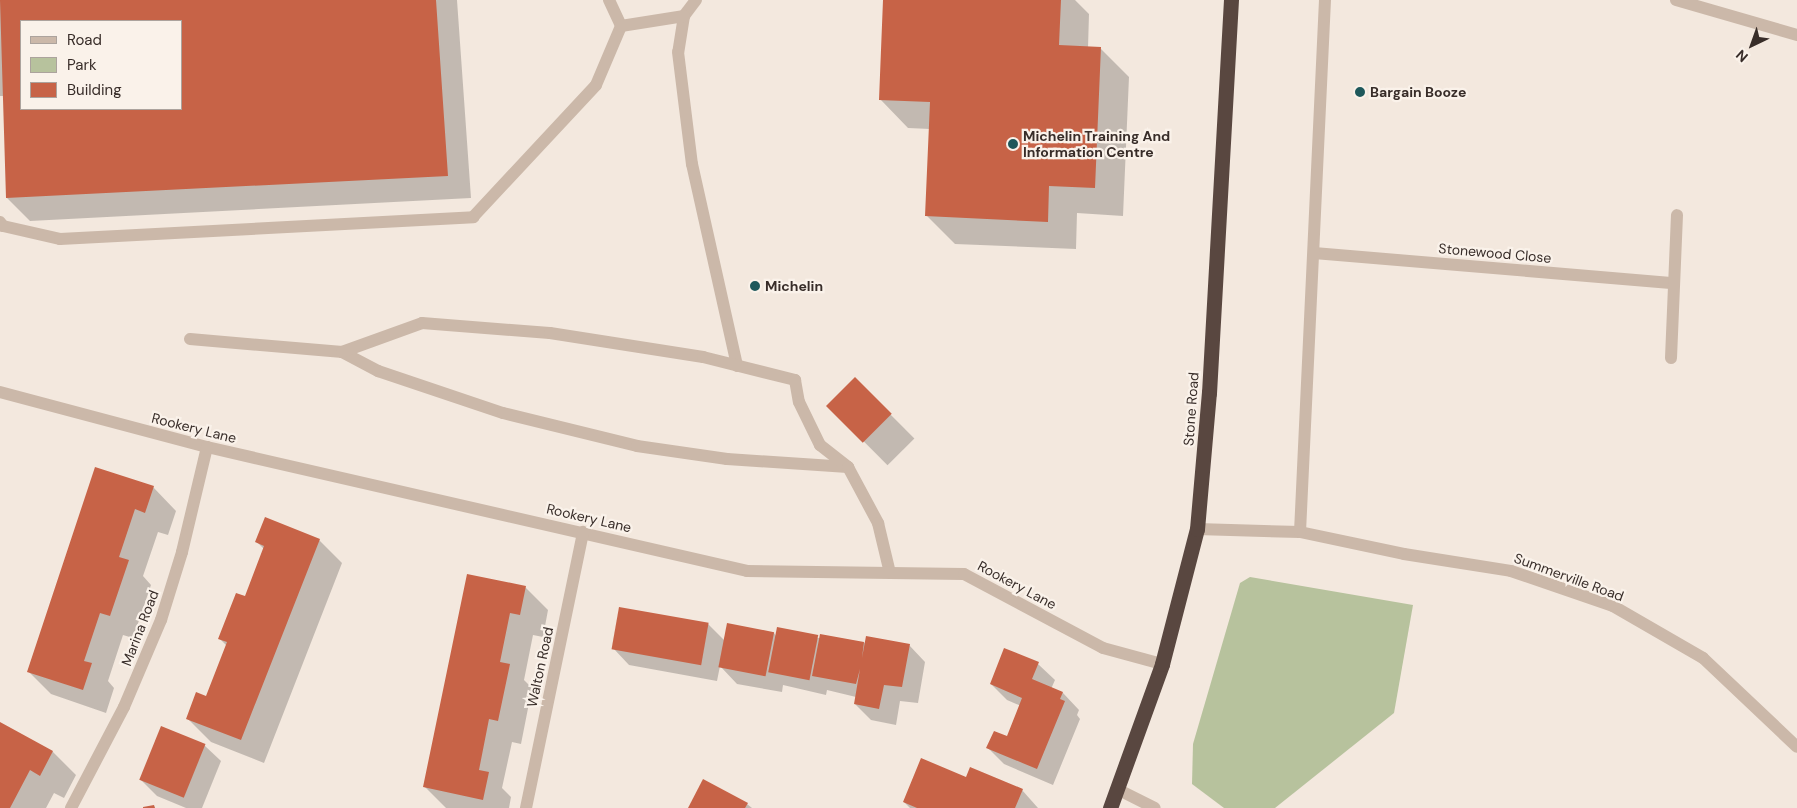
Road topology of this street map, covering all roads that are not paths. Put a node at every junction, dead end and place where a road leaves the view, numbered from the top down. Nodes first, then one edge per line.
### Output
1 (609, 0) edge
2 (696, 0) edge
3 (1231, 0) edge
4 (1325, 0) edge
5 (1676, 0) edge
6 (684, 16) junction
7 (621, 26) junction
8 (1797, 36) edge
9 (1678, 214) dead end
10 (0, 222) edge
11 (1314, 253) junction
12 (1674, 282) junction
13 (190, 339) dead end
14 (342, 352) junction
15 (1670, 358) dead end
16 (737, 366) junction
17 (0, 392) edge
18 (207, 447) junction
19 (848, 467) junction
20 (1197, 529) junction
21 (584, 532) junction
22 (1300, 532) junction
23 (890, 572) junction
24 (1162, 664) junction
25 (1797, 747) edge
26 (1117, 789) junction
27 (71, 808) edge
28 (526, 808) edge
29 (1110, 808) edge
30 (1155, 808) edge

1 - 7 street
2 - 6 street
3 - 20 highway, Stone Road
4 - 11 street
5 - 8 street
6 - 7 street
6 - 16 street
7 - 10 street
9 - 12 street
11 - 12 street, Stonewood Close
11 - 22 street
12 - 15 street
13 - 14 street
14 - 16 street
14 - 19 street
16 - 19 street
17 - 18 street, Rookery Lane
18 - 21 street, Rookery Lane
18 - 27 street, Marina Road
19 - 23 street
20 - 22 street, Summerville Road
20 - 24 highway, Stone Road
21 - 23 street, Rookery Lane
21 - 28 street, Walton Road
22 - 25 street, Summerville Road
23 - 24 street, Rookery Lane
24 - 26 highway, Stone Road
26 - 29 highway, Stone Road
26 - 30 street

